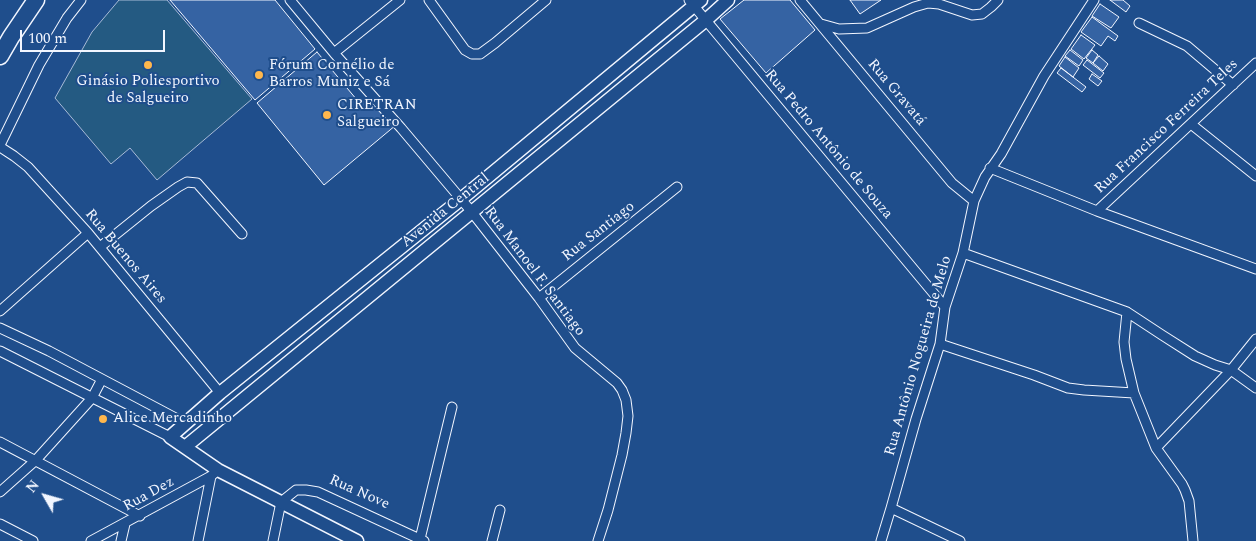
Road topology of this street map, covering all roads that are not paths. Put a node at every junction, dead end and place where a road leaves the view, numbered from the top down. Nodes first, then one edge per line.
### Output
1 (36, 0) edge
2 (81, 0) edge
3 (290, 0) edge
4 (400, 0) edge
5 (429, 0) edge
6 (546, 0) edge
7 (728, 0) edge
8 (998, 0) edge
9 (1094, 0) edge
10 (802, 1) edge
11 (695, 2) edge
12 (706, 20) junction
13 (1139, 23) dead end
14 (821, 24) junction
15 (334, 53) junction
16 (0, 56) edge
17 (1256, 63) edge
18 (1233, 85) junction
19 (1191, 124) junction
20 (0, 146) edge
21 (990, 168) junction
22 (1256, 176) edge
23 (678, 187) dead end
24 (460, 200) junction
25 (974, 201) junction
26 (1097, 210) junction
27 (471, 211) junction
28 (88, 233) junction
29 (242, 234) dead end
30 (100, 247) junction
31 (963, 253) junction
32 (1256, 269) edge
33 (538, 298) junction
34 (945, 307) junction
35 (0, 311) edge
36 (1127, 312) junction
37 (0, 328) edge
38 (1256, 339) edge
39 (940, 344) junction
40 (0, 352) edge
41 (1231, 370) junction
42 (102, 379) junction
43 (1256, 388) edge
44 (220, 393) junction
45 (1134, 393) junction
46 (92, 398) junction
47 (452, 407) dead end
48 (186, 423) junction
49 (170, 437) junction
50 (0, 442) edge
51 (185, 447) junction
52 (1156, 448) junction
53 (36, 460) junction
54 (215, 473) junction
55 (0, 492) edge
56 (281, 502) junction
57 (891, 508) junction
58 (500, 510) dead end
59 (140, 516) junction
60 (0, 524) edge
61 (125, 524) junction
62 (422, 540) edge
63 (33, 541) edge
64 (91, 541) edge
65 (122, 541) edge
66 (198, 541) edge
67 (273, 541) edge
68 (357, 541) edge
69 (492, 541) edge
70 (598, 541) edge
71 (881, 541) edge
72 (960, 541) edge
73 (1194, 541) edge

1 - 16 highway
2 - 20 street
3 - 15 street, Rua Manoel F. Santiago
4 - 15 street
5 - 6 street
7 - 12 street, Avenida Central
8 - 14 street
9 - 21 street, Rua Antônio Nogueira de Melo
10 - 14 street, Rua Gravatá
11 - 12 street, Rua Pedro Antônio de Souza
11 - 24 street, Avenida Central
12 - 27 street, Avenida Central
12 - 34 street, Rua Pedro Antônio de Souza
13 - 18 street
14 - 25 street, Rua Gravatá
15 - 24 street, Rua Manoel F. Santiago
17 - 18 street, Rua Francisco Ferreira Teles
18 - 19 street, Rua Francisco Ferreira Teles
19 - 22 street
19 - 26 street, Rua Francisco Ferreira Teles
20 - 28 street, Rua Buenos Aires
21 - 25 street, Rua Antônio Nogueira de Melo
21 - 26 street
23 - 33 street, Rua Santiago
24 - 27 street, Rua Manoel F. Santiago
24 - 44 street, Avenida Central
25 - 31 street, Rua Antônio Nogueira de Melo
26 - 32 street
27 - 33 street, Rua Manoel F. Santiago
27 - 51 street, Avenida Central
28 - 30 street, Rua Buenos Aires
28 - 35 street
29 - 30 street
30 - 44 street, Rua Buenos Aires
31 - 34 street, Rua Antônio Nogueira de Melo
31 - 36 street
33 - 70 street, Rua Manoel F. Santiago
34 - 39 street, Rua Antônio Nogueira de Melo
36 - 41 street
36 - 45 street
37 - 42 street
38 - 41 street
39 - 45 street
39 - 57 street, Rua Antônio Nogueira de Melo
40 - 46 street
41 - 43 street
41 - 52 street
42 - 46 street
42 - 48 street
44 - 48 street, Avenida Central
45 - 52 street
46 - 49 street
46 - 53 street
47 - 62 street
48 - 49 street, Avenida Central
49 - 51 street
50 - 53 street
51 - 54 street
52 - 73 street
53 - 55 street
53 - 59 street
54 - 56 street
54 - 59 street, Rua Dez
54 - 66 street
56 - 62 street, Rua Nove
56 - 67 street
56 - 68 street
57 - 71 street, Rua Antônio Nogueira de Melo
57 - 72 street
58 - 69 street
59 - 61 street, Rua Dez
60 - 63 street
61 - 64 street, Rua Dez
61 - 65 street

